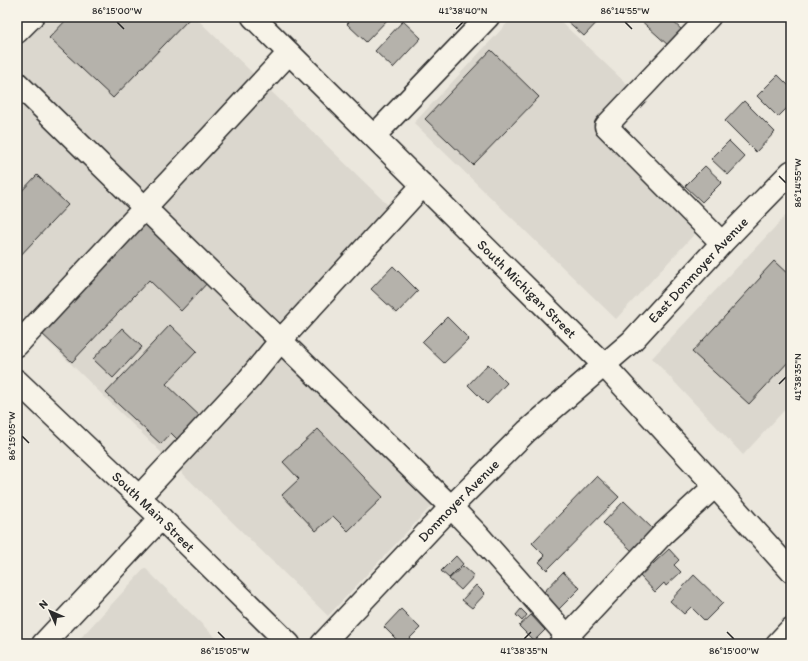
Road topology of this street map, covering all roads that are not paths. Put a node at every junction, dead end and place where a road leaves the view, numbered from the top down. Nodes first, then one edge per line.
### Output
1 (32, 17) edge
2 (253, 17) edge
3 (488, 17) edge
4 (709, 17) edge
5 (17, 32) edge
6 (289, 53) junction
7 (17, 83) edge
8 (374, 136) junction
9 (791, 172) edge
10 (423, 185) junction
11 (144, 208) junction
12 (722, 243) junction
13 (281, 340) junction
14 (17, 345) edge
15 (603, 364) junction
16 (17, 381) edge
17 (715, 486) junction
18 (139, 498) junction
19 (451, 507) junction
20 (160, 518) junction
21 (791, 571) edge
22 (791, 629) edge
23 (567, 642) edge
24 (43, 644) edge
25 (288, 644) edge
26 (322, 644) edge
27 (777, 644) edge

1 - 5 main road
2 - 6 main road, South Michigan Street
3 - 8 main road
4 - 12 main road
6 - 8 main road, South Michigan Street
6 - 11 main road
7 - 11 main road
8 - 10 main road, South Michigan Street
9 - 12 main road, East Donmoyer Avenue
10 - 13 main road
10 - 15 main road, South Michigan Street
11 - 13 main road
11 - 14 main road
12 - 15 main road, East Donmoyer Avenue
13 - 18 main road
13 - 19 main road
15 - 17 main road, South Michigan Street
15 - 19 main road, Donmoyer Avenue
16 - 18 main road, South Main Street
17 - 21 main road, South Michigan Street
17 - 23 main road
18 - 20 main road, South Main Street
19 - 23 main road
19 - 26 main road, Donmoyer Avenue
20 - 24 main road
20 - 25 main road, South Main Street
22 - 27 main road

